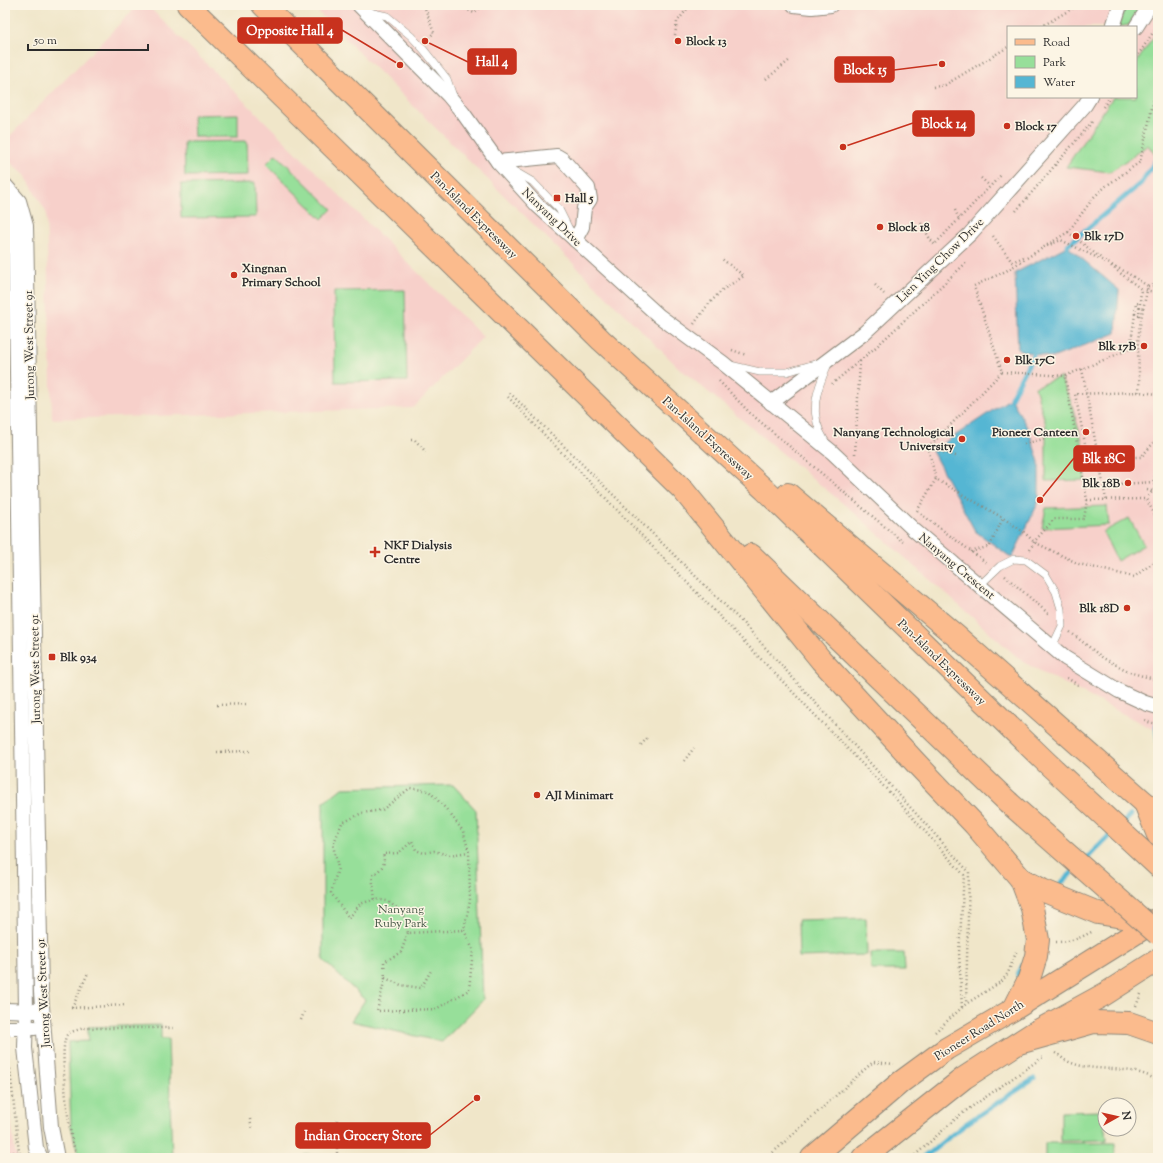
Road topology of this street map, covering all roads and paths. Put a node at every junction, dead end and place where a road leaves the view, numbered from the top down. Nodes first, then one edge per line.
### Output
1 (188, 5) edge
2 (192, 5) edge
3 (263, 5) edge
4 (424, 5) edge
5 (458, 5) edge
6 (483, 5) edge
7 (690, 5) edge
8 (794, 5) edge
9 (831, 5) edge
10 (1078, 5) edge
11 (1120, 5) edge
12 (1150, 5) edge
13 (362, 8) edge
14 (1158, 25) edge
15 (1043, 26) edge
16 (1113, 26) edge
17 (1137, 26) edge
18 (675, 35) dead end
19 (425, 41) dead end
20 (1007, 48) edge
21 (1137, 56) edge
22 (790, 60) dead end
23 (766, 79) dead end
24 (1158, 81) edge
25 (933, 87) dead end
26 (1087, 100) edge
27 (1097, 116) dead end
28 (498, 162) junction
29 (981, 178) dead end
30 (5, 185) edge
31 (5, 203) edge
32 (955, 210) dead end
33 (1016, 211) dead end
34 (960, 218) junction
35 (921, 223) dead end
36 (1068, 232) junction
37 (993, 236) dead end
38 (575, 240) junction
39 (935, 245) junction
40 (929, 250) dead end
41 (722, 259) dead end
42 (967, 262) dead end
43 (875, 284) dead end
44 (1158, 285) edge
45 (1148, 286) junction
46 (1141, 289) junction
47 (883, 293) dead end
48 (1158, 293) edge
49 (1143, 305) junction
50 (1135, 314) junction
51 (688, 320) dead end
52 (694, 324) junction
53 (700, 328) dead end
54 (730, 349) dead end
55 (747, 356) dead end
56 (829, 360) junction
57 (860, 360) junction
58 (723, 363) junction
59 (1082, 369) junction
60 (1002, 372) junction
61 (1065, 376) junction
62 (829, 386) dead end
63 (1139, 392) junction
64 (510, 393) dead end
65 (1158, 394) edge
66 (508, 397) dead end
67 (771, 403) junction
68 (1078, 410) junction
69 (1071, 411) junction
70 (1075, 432) junction
71 (1158, 434) edge
72 (411, 440) dead end
73 (1024, 444) dead end
74 (928, 448) junction
75 (850, 451) dead end
76 (426, 452) dead end
77 (832, 452) junction
78 (956, 456) dead end
79 (1158, 469) edge
80 (1157, 474) edge
81 (936, 479) junction
82 (1153, 482) junction
83 (1105, 485) dead end
84 (683, 490) junction
85 (765, 490) junction
86 (1147, 490) dead end
87 (1157, 490) edge
88 (1152, 491) junction
89 (1148, 496) dead end
90 (1087, 500) junction
91 (1106, 500) junction
92 (912, 506) dead end
93 (917, 511) junction
94 (1003, 518) junction
95 (1158, 520) edge
96 (1034, 542) junction
97 (972, 552) junction
98 (1158, 559) edge
99 (996, 569) junction
100 (980, 585) junction
101 (1062, 626) junction
102 (1052, 647) junction
103 (1158, 680) edge
104 (249, 704) dead end
105 (217, 705) dead end
106 (1158, 707) edge
107 (649, 736) dead end
108 (641, 745) dead end
109 (694, 748) dead end
110 (217, 752) dead end
111 (250, 752) dead end
112 (684, 761) dead end
113 (1151, 808) edge
114 (1158, 835) edge
115 (470, 852) junction
116 (1158, 866) edge
117 (1021, 879) junction
118 (375, 899) junction
119 (1157, 926) edge
120 (464, 930) junction
121 (408, 933) junction
122 (1158, 960) edge
123 (432, 969) dead end
124 (88, 973) dead end
125 (385, 978) junction
126 (9, 986) dead end
127 (5, 987) edge
128 (1143, 989) dead end
129 (966, 1004) dead end
130 (126, 1005) dead end
131 (962, 1008) dead end
132 (1014, 1009) junction
133 (5, 1010) edge
134 (26, 1011) junction
135 (42, 1011) junction
136 (304, 1012) dead end
137 (301, 1020) dead end
138 (1129, 1023) junction
139 (5, 1028) edge
140 (26, 1028) junction
141 (43, 1028) junction
142 (173, 1028) dead end
143 (1158, 1033) edge
144 (1019, 1043) junction
145 (1052, 1050) dead end
146 (1047, 1054) dead end
147 (5, 1058) edge
148 (901, 1064) dead end
149 (5, 1068) edge
150 (10, 1069) junction
151 (1158, 1081) edge
152 (250, 1119) dead end
153 (337, 1120) dead end
154 (252, 1130) dead end
155 (19, 1152) junction
156 (5, 1153) edge
157 (337, 1157) edge
158 (21, 1158) edge
159 (41, 1158) edge
160 (57, 1158) edge
161 (78, 1158) edge
162 (767, 1158) edge
163 (812, 1158) edge
164 (863, 1158) edge
165 (912, 1158) edge

1 - 84 main road
2 - 84 main road
3 - 85 main road, Pan-Island Expressway
4 - 19 path
5 - 6 path
7 - 18 path
8 - 9 street
10 - 15 path
11 - 16 street
12 - 17 street
13 - 28 street, Nanyang Drive
14 - 21 path
20 - 25 path
22 - 23 path
24 - 36 path
26 - 56 street, Lien Ying Chow Drive
27 - 33 path
28 - 38 street, Nanyang Drive
28 - 38 street
29 - 34 path
30 - 135 street, Jurong West Street 91
31 - 134 street, Jurong West Street 91
32 - 34 path
34 - 39 path
35 - 39 path
36 - 46 path
36 - 60 path
37 - 45 path
38 - 58 street, Nanyang Drive
39 - 40 path
41 - 52 path
42 - 57 path
43 - 47 path
44 - 45 path
45 - 49 path
46 - 48 path
46 - 50 path
49 - 50 path
49 - 63 path
50 - 59 path
51 - 52 path
52 - 53 path
54 - 55 path
56 - 58 lane
56 - 67 street, Lien Ying Chow Drive
56 - 77 lane
57 - 62 path
57 - 75 path
58 - 67 street, Nanyang Drive
59 - 61 path
59 - 91 path
60 - 61 path
60 - 74 path
61 - 69 path
63 - 65 path
63 - 68 path
64 - 129 path
66 - 131 path
67 - 77 street, Nanyang Crescent
68 - 69 path
68 - 71 path
69 - 70 path
70 - 73 path
70 - 90 path
72 - 76 path
74 - 78 path
74 - 81 path
77 - 100 street, Nanyang Crescent
79 - 80 path
80 - 82 path
81 - 93 path
81 - 94 path
82 - 83 path
82 - 87 path
84 - 117 main road
84 - 119 main road, bridge
85 - 113 main road
85 - 116 main road, Pan-Island Expressway
86 - 88 path
87 - 88 path
88 - 89 path
90 - 91 path
90 - 96 path
91 - 95 path
92 - 93 path
93 - 97 path
94 - 96 path
94 - 97 path
96 - 98 path
97 - 99 path
99 - 100 lane
99 - 101 path
99 - 101 lane
100 - 102 street, Nanyang Crescent
101 - 102 lane
101 - 103 path
102 - 106 street, Nanyang Crescent
104 - 105 path
107 - 108 path
109 - 112 path
110 - 111 path
113 - 114 main road
115 - 118 path
115 - 118 path
115 - 120 path
117 - 119 main road
117 - 132 main road
118 - 121 path
119 - 132 main road, Pioneer Road North
120 - 121 path
120 - 125 path
121 - 125 path
122 - 144 main road
123 - 125 path
124 - 130 path
126 - 127 path
128 - 138 path
132 - 163 main road, Pioneer Road North
133 - 134 street
134 - 135 street
134 - 140 street, Jurong West Street 91
135 - 141 street, Jurong West Street 91
136 - 137 path
138 - 143 main road
138 - 144 main road
139 - 140 street
140 - 141 street
140 - 159 street, Jurong West Street 91
141 - 160 street, Jurong West Street 91
142 - 161 path
144 - 164 main road
145 - 151 path
146 - 165 path
147 - 150 path
148 - 162 path
149 - 150 path
150 - 155 path
152 - 154 path
153 - 157 path
155 - 156 path
155 - 158 path

